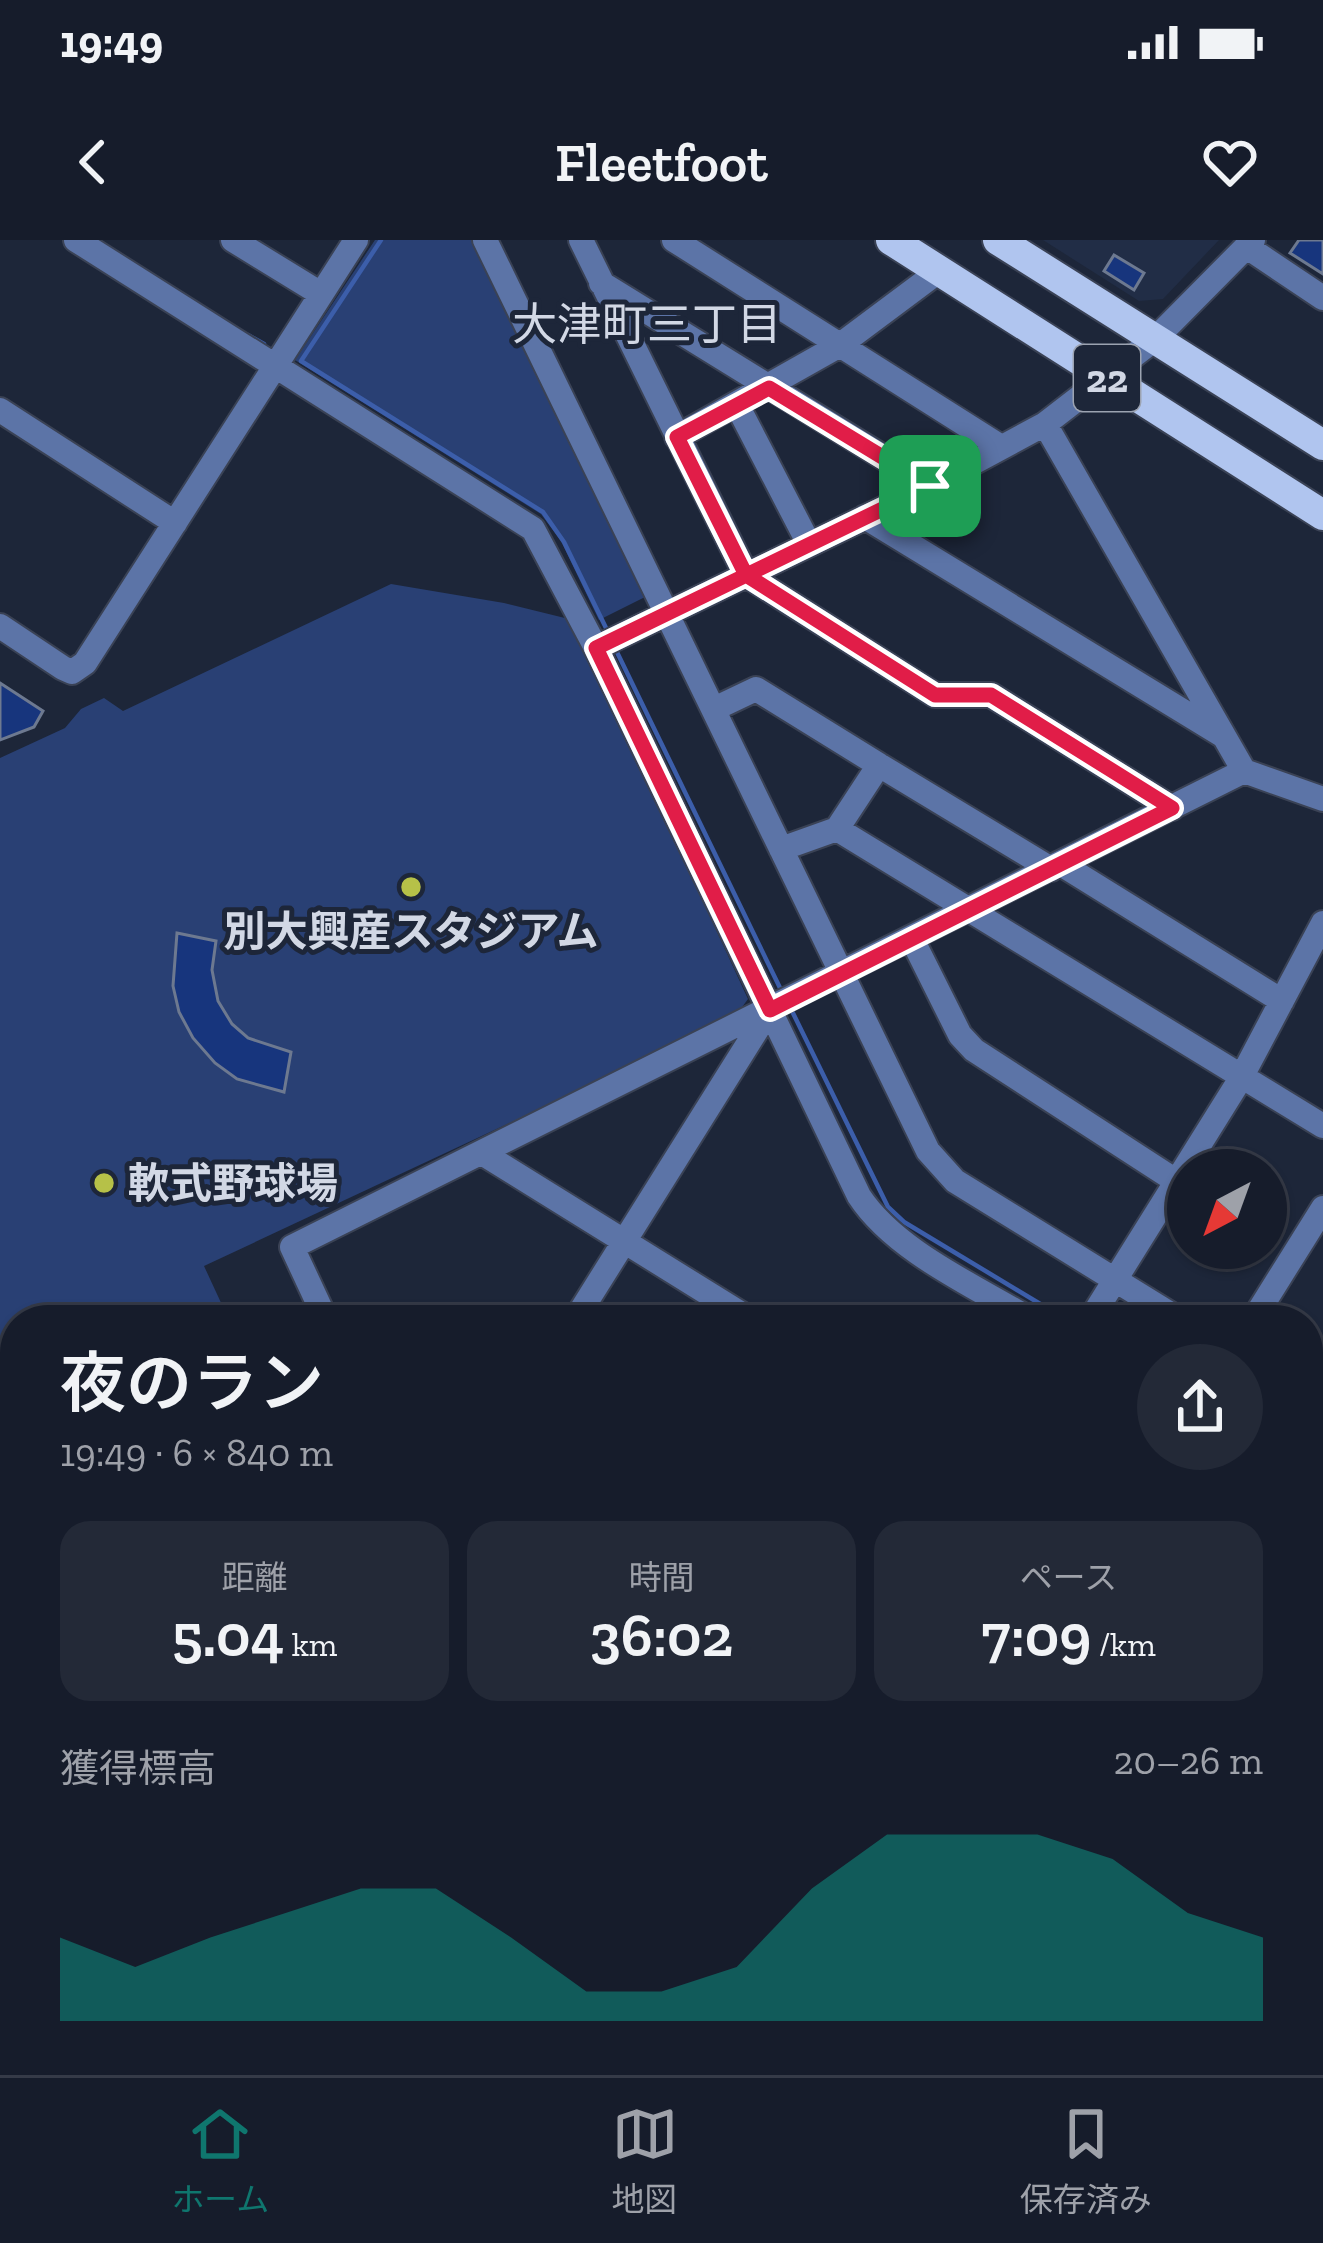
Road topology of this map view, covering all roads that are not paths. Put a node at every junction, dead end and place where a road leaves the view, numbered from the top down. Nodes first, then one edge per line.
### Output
1 (76, 240) edge
2 (233, 240) edge
3 (356, 240) edge
4 (485, 240) edge
5 (581, 240) edge
6 (674, 240) edge
7 (891, 240) edge
8 (998, 240) edge
9 (1250, 243) edge
10 (939, 271) junction
11 (602, 284) junction
12 (321, 294) junction
13 (1323, 298) edge
14 (1155, 339) junction
15 (840, 345) junction
16 (277, 364) junction
17 (1105, 377) junction
18 (769, 388) junction
19 (737, 405) junction
20 (0, 410) edge
21 (1045, 424) junction
22 (677, 437) junction
23 (1323, 445) edge
24 (1001, 447) junction
25 (930, 486) junction
26 (1323, 515) edge
27 (865, 517) junction
28 (175, 523) junction
29 (809, 544) junction
30 (746, 575) junction
31 (668, 614) junction
32 (0, 626) edge
33 (596, 648) junction
34 (714, 709) junction
35 (1224, 736) junction
36 (879, 765) junction
37 (1244, 771) junction
38 (1323, 799) edge
39 (1172, 808) junction
40 (837, 829) junction
41 (781, 849) junction
42 (1056, 866) junction
43 (968, 910) junction
44 (1323, 923) edge
45 (912, 939) junction
46 (841, 974) junction
47 (1282, 1000) junction
48 (781, 1005) junction
49 (1241, 1078) junction
50 (1323, 1126) edge
51 (1196, 1149) edge
52 (482, 1153) junction
53 (1167, 1176) edge
54 (1167, 1194) edge
55 (1323, 1208) edge
56 (625, 1241) junction
57 (1115, 1280) junction
58 (319, 1305) edge
59 (584, 1305) edge
60 (728, 1305) edge
61 (1007, 1305) edge
62 (1099, 1305) edge
63 (1156, 1305) edge
64 (1262, 1305) edge

1 - 16 street
2 - 12 street
3 - 12 street
4 - 31 street
5 - 11 street
6 - 15 street
7 - 10 main road, 22
8 - 14 main road, 22
9 - 13 street
9 - 14 street
10 - 15 street
10 - 17 main road, 22
11 - 18 street
11 - 22 street
12 - 16 street
14 - 17 street
14 - 23 main road, 22
15 - 18 street
15 - 24 street
16 - 28 street
16 - 33 street
17 - 21 street
17 - 26 main road, 22
18 - 19 street
18 - 25 street
19 - 22 street
19 - 29 street
20 - 28 street
21 - 24 street
21 - 35 street
22 - 30 street
24 - 25 street
25 - 27 street
27 - 29 street
27 - 35 street
28 - 32 street
29 - 30 street
30 - 31 street
30 - 39 street
31 - 33 street
31 - 34 street
33 - 48 street
34 - 36 street
34 - 41 street
35 - 37 street
36 - 40 street
36 - 42 street
37 - 38 street
37 - 39 street
39 - 42 street
40 - 41 street
40 - 43 street
41 - 46 street
42 - 43 street
42 - 47 street
43 - 45 street
43 - 49 street
44 - 47 street
45 - 46 street
45 - 53 street
46 - 48 street
46 - 57 street
47 - 49 street
48 - 52 street
48 - 56 street
48 - 61 street
49 - 50 street
49 - 51 street
52 - 56 street
52 - 58 street
54 - 57 street
55 - 64 street
56 - 59 street
56 - 60 street
57 - 62 street
57 - 63 street

